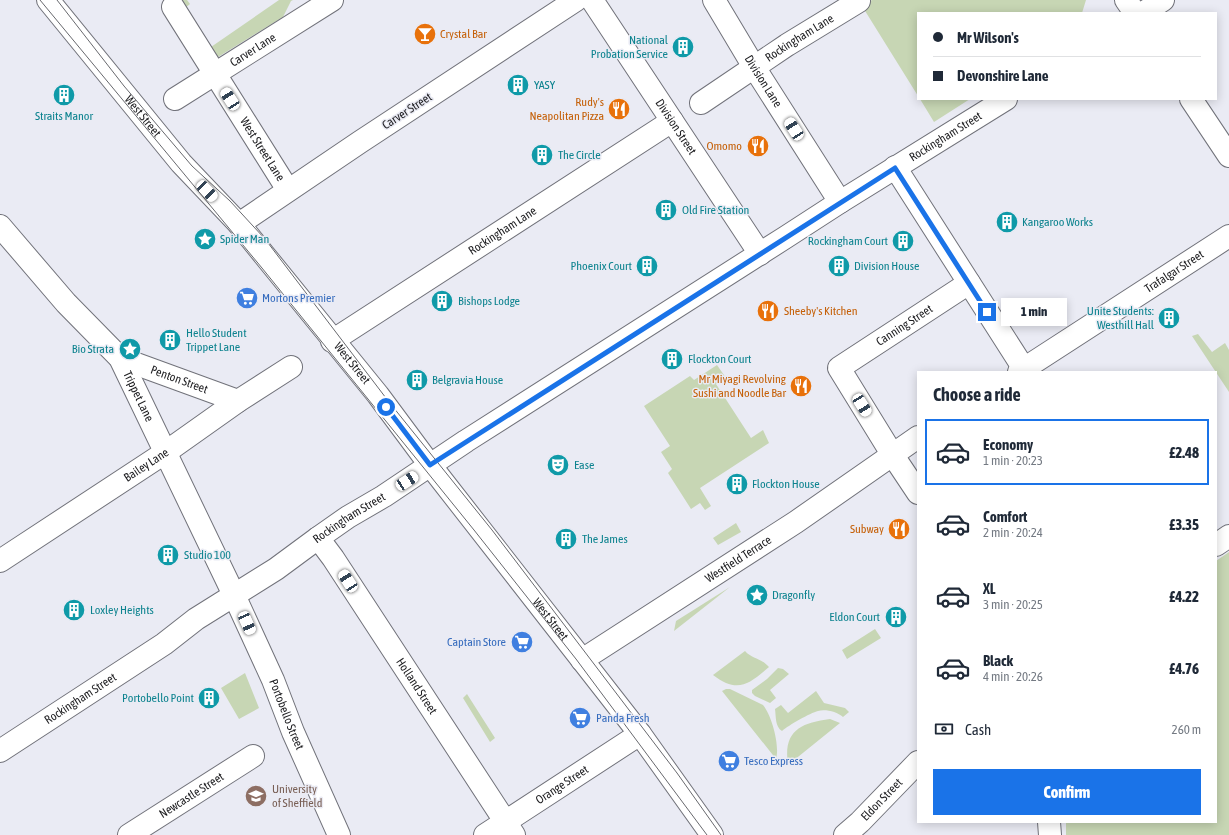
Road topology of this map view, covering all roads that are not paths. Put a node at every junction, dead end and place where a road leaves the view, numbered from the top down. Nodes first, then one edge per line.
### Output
1 (48, 0) edge
2 (332, 0) edge
3 (576, 0) edge
4 (592, 0) edge
5 (714, 0) edge
6 (1126, 0) edge
7 (1163, 0) edge
8 (859, 1) edge
9 (173, 7) dead end
10 (1134, 12) edge
11 (1145, 12) edge
12 (754, 67) junction
13 (214, 73) junction
14 (175, 99) dead end
15 (1004, 100) edge
16 (1192, 100) edge
17 (701, 103) dead end
18 (672, 121) junction
19 (1229, 156) edge
20 (895, 168) junction
21 (288, 190) junction
22 (840, 202) junction
23 (239, 224) junction
24 (0, 226) edge
25 (1229, 236) edge
26 (760, 254) junction
27 (969, 283) junction
28 (332, 340) junction
29 (120, 358) junction
30 (291, 367) dead end
31 (1023, 371) edge
32 (238, 401) junction
33 (917, 438) edge
34 (166, 452) junction
35 (892, 454) junction
36 (430, 465) junction
37 (917, 492) edge
38 (1229, 536) edge
39 (318, 538) junction
40 (1217, 544) edge
41 (0, 561) edge
42 (234, 595) junction
43 (582, 660) junction
44 (640, 734) junction
45 (0, 751) edge
46 (253, 756) dead end
47 (917, 763) edge
48 (1049, 823) edge
49 (510, 828) edge
50 (129, 835) edge
51 (339, 835) edge
52 (484, 835) edge
53 (712, 835) edge
54 (845, 835) edge
55 (1050, 835) edge

1 - 23 street, West Street
2 - 13 street, Carver Lane
3 - 21 street, Carver Street
4 - 18 street, Division Street
5 - 12 street, Division Lane
6 - 10 street
7 - 11 street
8 - 12 street, Rockingham Lane
9 - 13 street, West Street Lane
12 - 17 street, Rockingham Lane
12 - 22 street, Division Lane
13 - 14 street, Carver Lane
13 - 21 street, West Street Lane
15 - 20 street, Rockingham Street
16 - 19 street
18 - 26 street, Division Street
18 - 28 street, Rockingham Lane
20 - 22 street, Rockingham Street
20 - 27 street
21 - 23 street, Carver Street
22 - 26 street, Rockingham Street
23 - 28 street, West Street
24 - 29 street, Trippet Lane
25 - 31 street, Trafalgar Street
26 - 36 street, Rockingham Street
27 - 31 street
27 - 35 street, Canning Street
28 - 36 street, West Street
29 - 32 street, Penton Street
29 - 34 street, Trippet Lane
30 - 32 street, Bailey Lane
32 - 34 street, Bailey Lane
33 - 35 street
34 - 41 street, Bailey Lane
34 - 42 street, Trippet Lane
35 - 37 street
35 - 43 street, Westfield Terrace
36 - 39 street, Rockingham Street
36 - 43 street, West Street
38 - 40 street
39 - 42 street, Rockingham Street
39 - 49 street, Holland Street
42 - 45 street, Rockingham Street
42 - 51 street, Portobello Street
43 - 44 street, West Street
44 - 49 street, Orange Street
44 - 53 street, West Street
46 - 50 street, Newcastle Street
47 - 54 street, Eldon Street
48 - 55 street
49 - 52 street, Orange Street

